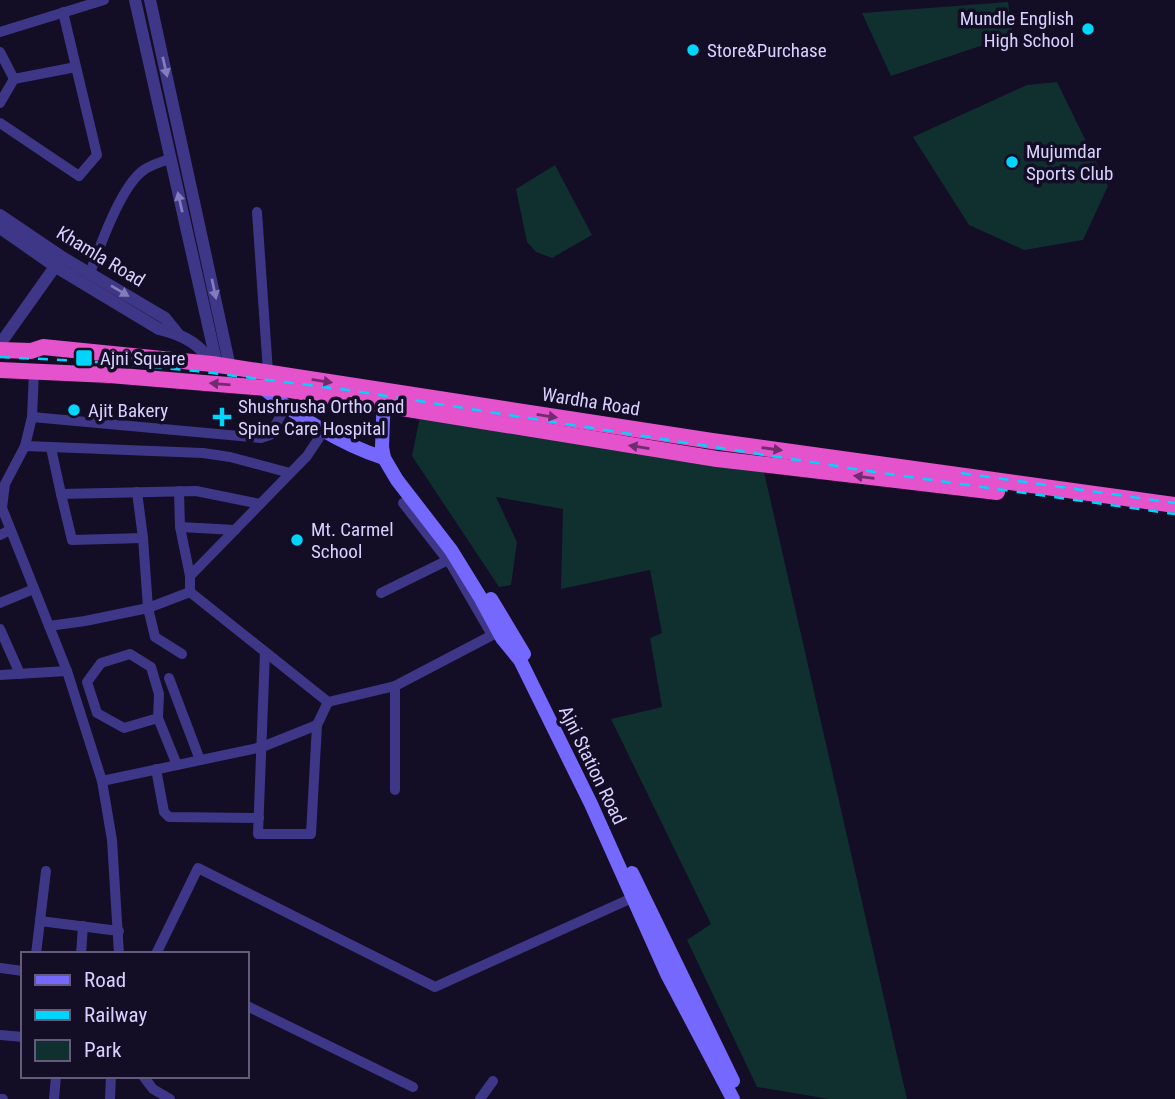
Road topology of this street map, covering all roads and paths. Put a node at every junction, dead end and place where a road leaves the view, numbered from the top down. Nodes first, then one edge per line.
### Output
1 (104, 0) edge
2 (135, 0) edge
3 (150, 0) edge
4 (63, 12) junction
5 (0, 32) edge
6 (0, 52) edge
7 (76, 67) junction
8 (14, 79) junction
9 (0, 103) edge
10 (0, 123) edge
11 (170, 159) junction
12 (257, 212) dead end
13 (0, 215) edge
14 (0, 228) edge
15 (59, 262) junction
16 (90, 273) junction
17 (178, 334) junction
18 (218, 337) junction
19 (0, 344) edge
20 (43, 347) junction
21 (0, 350) edge
22 (219, 365) junction
23 (0, 370) edge
24 (34, 372) junction
25 (265, 380) junction
26 (388, 399) junction
27 (286, 406) junction
28 (32, 417) junction
29 (325, 429) junction
30 (25, 446) junction
31 (51, 447) junction
32 (390, 464) junction
33 (290, 473) junction
34 (179, 491) junction
35 (136, 492) junction
36 (61, 494) junction
37 (403, 503) dead end
38 (260, 504) junction
39 (1175, 505) edge
40 (1175, 514) edge
41 (180, 527) junction
42 (235, 530) junction
43 (5, 533) edge
44 (144, 538) junction
45 (448, 560) junction
46 (190, 576) junction
47 (34, 589) junction
48 (190, 592) junction
49 (381, 593) dead end
50 (0, 603) edge
51 (148, 608) junction
52 (49, 626) junction
53 (0, 629) edge
54 (500, 631) junction
55 (265, 652) junction
56 (181, 654) dead end
57 (68, 671) junction
58 (20, 674) junction
59 (0, 675) edge
60 (169, 678) dead end
61 (395, 686) junction
62 (90, 693) junction
63 (76, 698) junction
64 (328, 702) junction
65 (158, 718) junction
66 (317, 725) junction
67 (262, 747) junction
68 (200, 760) junction
69 (177, 765) junction
70 (156, 769) junction
71 (102, 781) junction
72 (395, 790) dead end
73 (259, 818) junction
74 (46, 871) dead end
75 (634, 893) junction
76 (40, 921) junction
77 (83, 926) junction
78 (119, 931) junction
79 (36, 952) edge
80 (81, 952) edge
81 (119, 952) edge
82 (157, 952) edge
83 (0, 968) edge
84 (21, 971) edge
85 (248, 1006) edge
86 (0, 1035) edge
87 (21, 1037) edge
88 (56, 1078) edge
89 (111, 1078) edge
90 (144, 1078) edge
91 (727, 1079) junction
92 (493, 1081) dead end
93 (413, 1087) dead end
94 (54, 1099) edge
95 (110, 1099) edge
96 (170, 1099) edge
97 (480, 1099) edge
98 (733, 1099) edge
99 (742, 1099) edge

1 - 4 street
2 - 11 street
3 -> 18 street
4 - 5 street
4 - 7 street
6 - 8 street
7 - 8 street
7 - 10 street
8 - 9 street
11 - 16 street
18 -> 11 street
12 - 25 street
13 - 15 street, Khamla Road
14 - 15 street, Khamla Road
15 - 16 street, Khamla Road
15 - 17 street, Khamla Road
15 - 19 street
16 -> 17 street, Khamla Road
17 - 22 street, Khamla Road
18 - 22 street
19 - 20 street, Wardha Road
20 - 21 highway
20 - 22 highway, Wardha Road
22 - 25 highway, Wardha Road
23 - 24 highway, Wardha Road
25 -> 24 highway, Wardha Road
24 - 28 street
25 - 26 highway, Wardha Road
25 - 27 main road
26 - 32 main road
26 -> 39 highway, Wardha Road
40 -> 26 highway, Wardha Road
27 - 28 street
27 - 29 main road
28 - 30 street
29 - 32 main road
29 - 33 street
30 - 31 street
30 - 43 street
31 - 33 street
31 - 36 street
32 - 54 main road, Ajni Station Road
33 - 38 street
34 - 35 street
34 - 38 street
34 - 41 street
35 - 36 street
35 - 44 street
36 - 44 street
37 - 45 street
38 - 42 street
41 - 42 street
41 - 46 street
42 - 46 street
43 - 47 street
44 - 51 street
45 - 49 street
45 - 54 street
46 - 48 street
47 - 50 street
47 - 52 street
48 - 51 street
48 - 55 street
51 - 52 street
51 - 56 street
52 - 57 street
53 - 58 street
54 - 61 street
54 - 75 main road, Ajni Station Road
55 - 64 street
55 - 67 street
57 - 58 street
57 - 63 street
58 - 59 street
60 - 68 street
61 - 64 street
61 - 72 street
62 - 63 street
62 - 65 street
62 - 65 street
63 - 71 street
64 - 66 street
65 - 69 street
66 - 67 street
66 - 73 street
67 - 68 street
67 - 73 street
68 - 69 street
69 - 70 street
70 - 71 street
70 - 73 street
71 - 78 street
74 - 76 street
75 - 82 street
75 - 91 main road, Ajni Station Road
76 - 77 street
76 - 79 street
77 - 78 street
77 - 80 street
78 - 81 street
83 - 84 street
85 - 93 street
86 - 87 street
88 - 94 street
89 - 95 street
90 - 96 street
91 - 98 main road, Ajni Station Road
91 - 99 main road, Ajni Station Road
92 - 97 street

